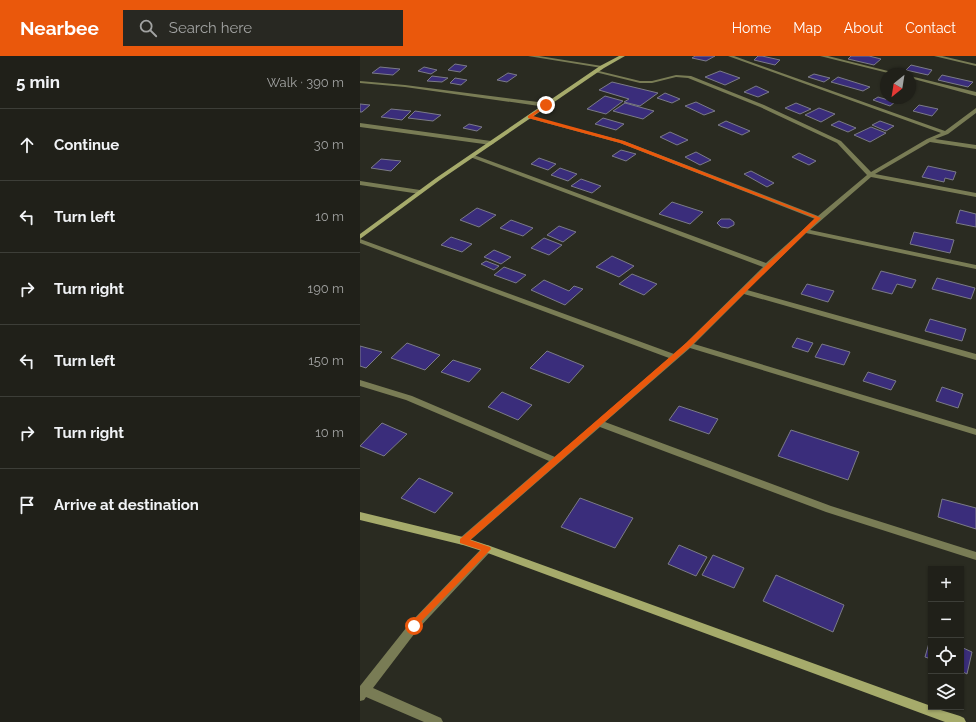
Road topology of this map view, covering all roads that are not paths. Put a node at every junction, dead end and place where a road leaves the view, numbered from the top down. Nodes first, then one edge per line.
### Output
1 (530, 56) edge
2 (623, 56) edge
3 (730, 56) edge
4 (822, 56) edge
5 (936, 56) edge
6 (976, 65) edge
7 (599, 69) junction
8 (880, 70) edge
9 (916, 79) edge
10 (360, 82) edge
11 (976, 94) edge
12 (546, 105) junction
13 (976, 110) edge
14 (530, 117) junction
15 (360, 125) edge
16 (946, 133) junction
17 (929, 140) junction
18 (491, 143) junction
19 (976, 147) edge
20 (472, 156) junction
21 (870, 175) junction
22 (360, 183) edge
23 (420, 192) junction
24 (976, 195) edge
25 (819, 218) junction
26 (805, 231) junction
27 (360, 237) edge
28 (360, 241) edge
29 (767, 266) junction
30 (976, 267) edge
31 (742, 291) junction
32 (688, 345) junction
33 (675, 357) junction
34 (976, 357) edge
35 (360, 383) edge
36 (599, 424) junction
37 (976, 432) edge
38 (554, 460) junction
39 (360, 516) edge
40 (463, 541) junction
41 (487, 549) junction
42 (976, 556) edge
43 (362, 693) edge
44 (437, 722) edge
45 (960, 722) edge

1 - 7 street
2 - 7 street
3 - 16 street
4 - 8 street
5 - 6 street
7 - 12 street
7 - 21 street
9 - 11 street
10 - 12 street
12 - 14 street
13 - 16 street
14 - 18 street
14 - 25 street
15 - 18 street
16 - 17 street
17 - 19 street
17 - 21 street
18 - 20 street
20 - 23 street
20 - 29 street
21 - 24 street
21 - 25 street
22 - 23 street
23 - 27 street
25 - 26 street
26 - 29 street
26 - 30 street
28 - 33 street
29 - 31 street
31 - 32 street
31 - 34 street
32 - 33 street
32 - 37 street
33 - 36 street
35 - 38 street
36 - 38 street
36 - 42 street
38 - 40 street
39 - 40 street
40 - 41 street
41 - 43 street
41 - 45 street
43 - 44 street

